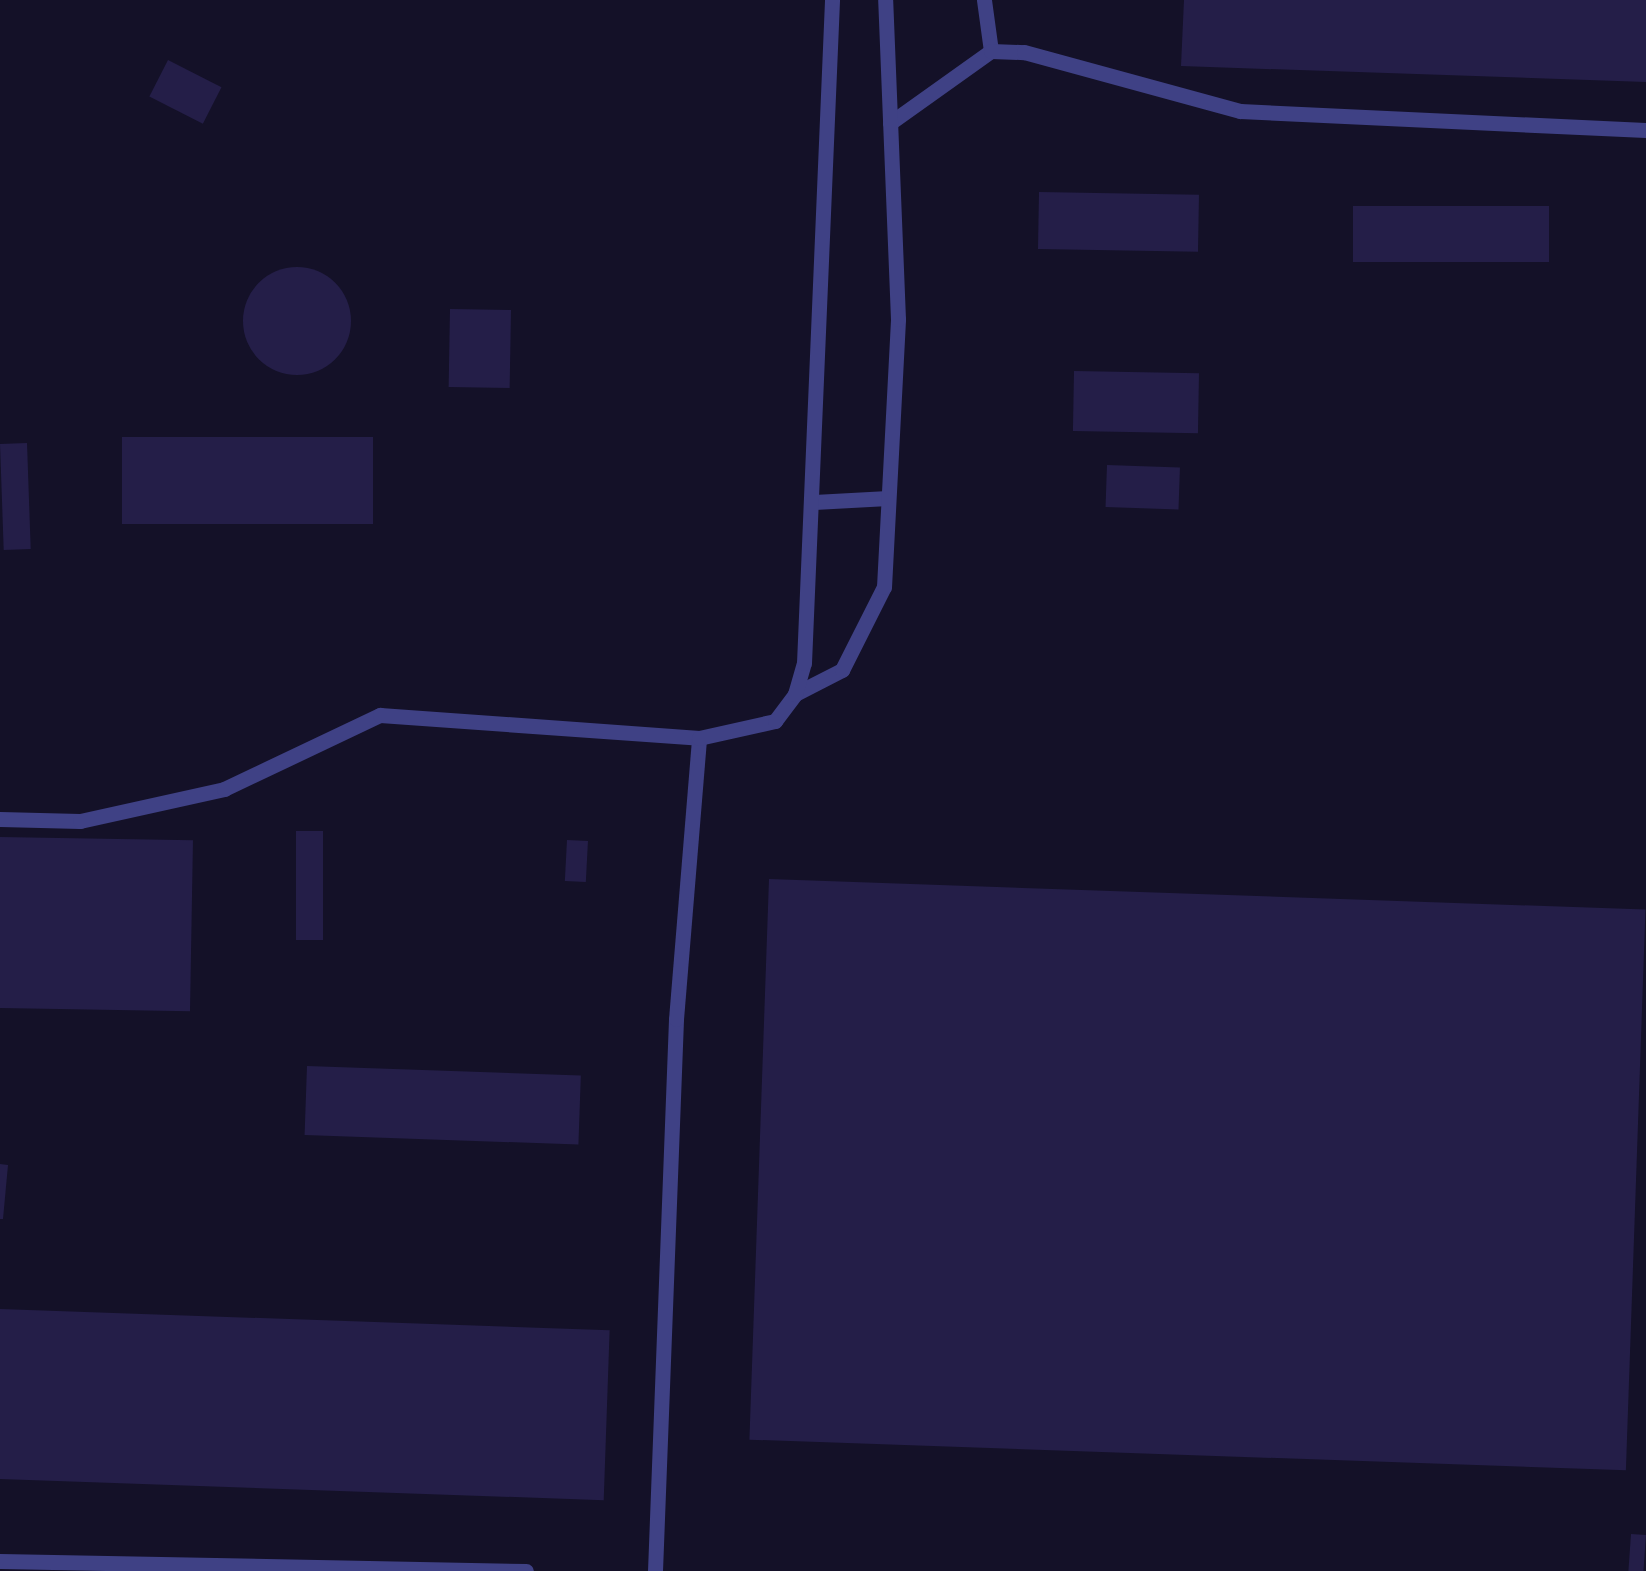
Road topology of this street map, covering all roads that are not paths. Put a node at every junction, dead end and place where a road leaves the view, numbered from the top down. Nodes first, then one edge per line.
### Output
1 (832, 0) edge
2 (885, 0) edge
3 (984, 0) edge
4 (991, 51) junction
5 (890, 123) junction
6 (1646, 130) edge
7 (888, 498) junction
8 (814, 502) junction
9 (795, 693) junction
10 (699, 738) junction
11 (0, 819) edge
12 (0, 1561) edge
13 (526, 1571) edge
14 (655, 1571) edge

1 - 8 lane
2 - 5 lane
3 - 4 lane
4 - 5 lane
4 - 6 lane
5 - 7 lane
7 - 8 lane
7 - 9 lane
8 - 9 lane
9 - 10 lane
10 - 11 lane
10 - 14 lane
12 - 13 lane

